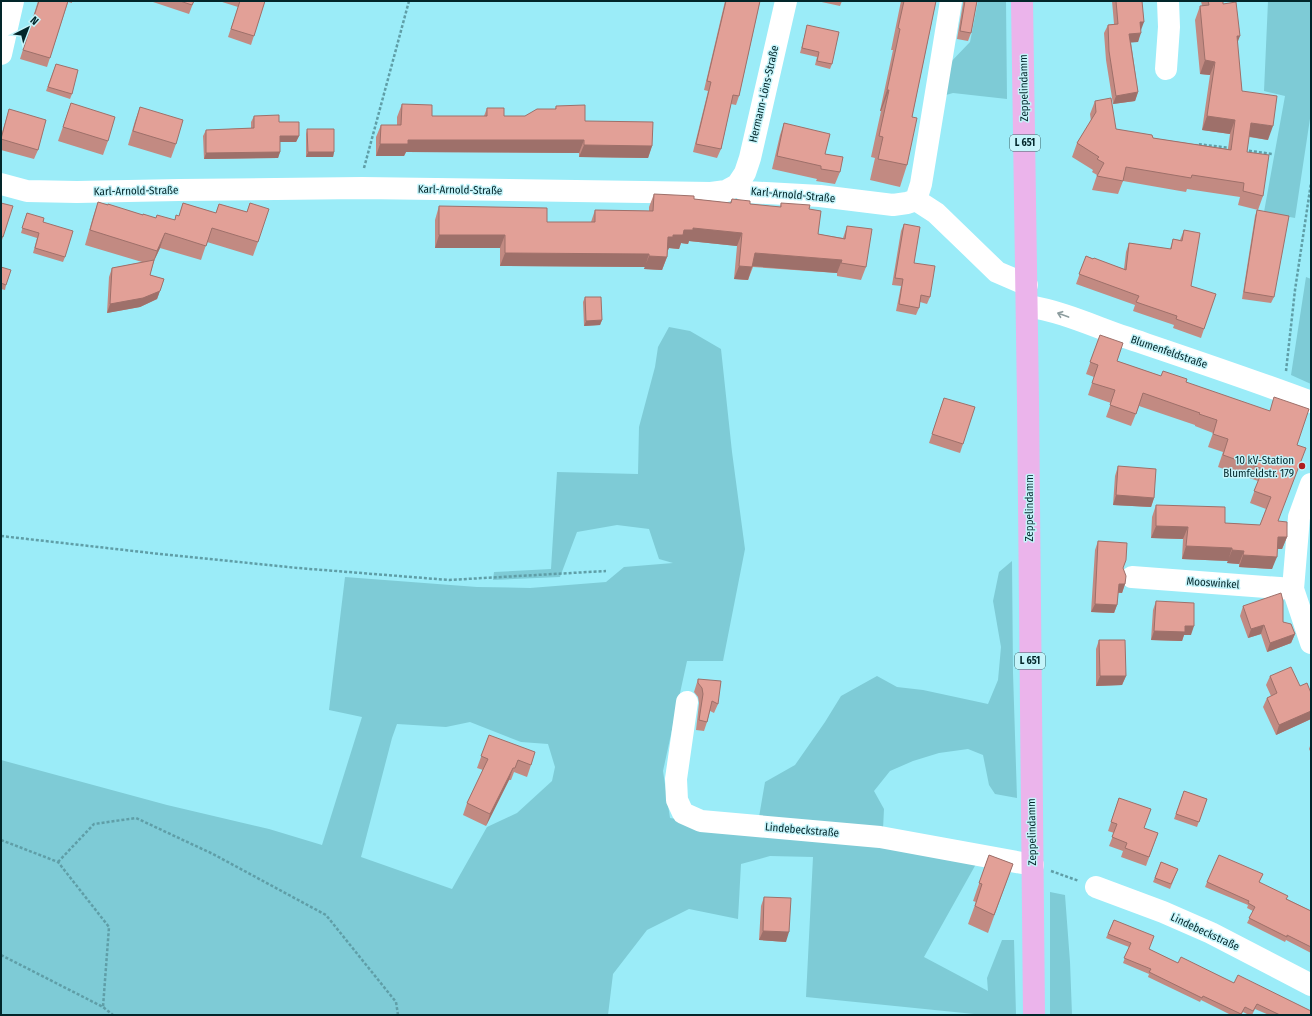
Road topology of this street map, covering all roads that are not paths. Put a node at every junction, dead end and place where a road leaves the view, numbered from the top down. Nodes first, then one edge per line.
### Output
1 (13, 1) edge
2 (786, 1) edge
3 (952, 1) edge
4 (1022, 1) edge
5 (1168, 1) edge
6 (1, 54) edge
7 (1166, 69) dead end
8 (1, 184) edge
9 (737, 186) junction
10 (916, 200) junction
11 (1027, 285) junction
12 (1027, 306) junction
13 (1311, 402) edge
14 (1311, 484) edge
15 (1132, 577) dead end
16 (1293, 589) junction
17 (1311, 643) edge
18 (687, 702) dead end
19 (1033, 865) junction
20 (1096, 887) road end
21 (1311, 985) edge
22 (1034, 1015) edge

1 - 6 street
2 - 9 street, Hermann-Löns-Straße
3 - 10 street
4 - 11 main road, Zeppelindamm / L 651
5 - 7 street
8 - 9 street, Karl-Arnold-Straße
9 - 10 street, Karl-Arnold-Straße
10 - 11 street
11 - 12 main road, Zeppelindamm / L 651
13 -> 12 street, Blumenfeldstraße
12 - 19 main road, Zeppelindamm / L 651
14 - 16 street
15 - 16 street, Mooswinkel
16 - 17 street
18 - 19 street, Lindebeckstraße
19 - 22 main road, Zeppelindamm / L 651
20 - 21 street, Lindebeckstraße

